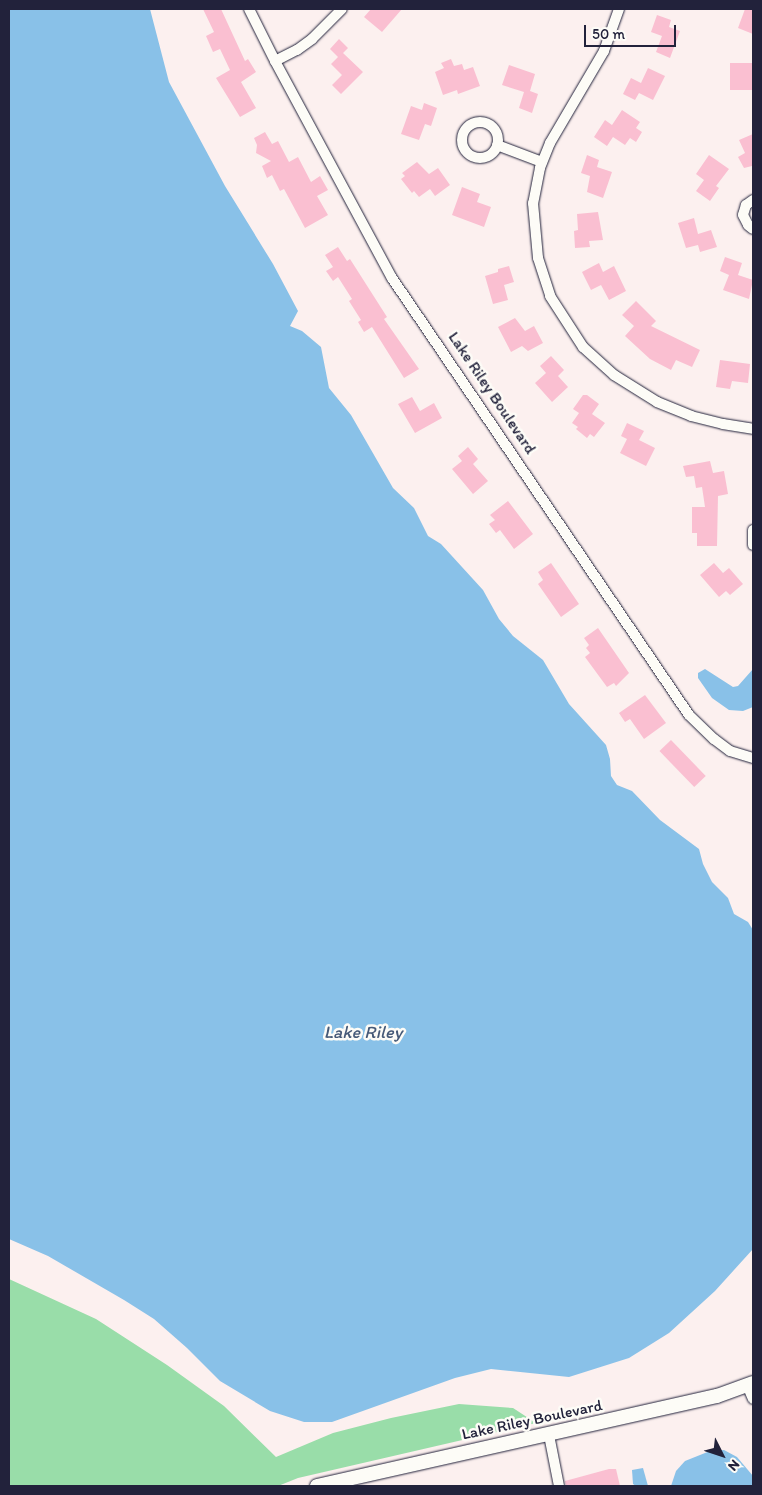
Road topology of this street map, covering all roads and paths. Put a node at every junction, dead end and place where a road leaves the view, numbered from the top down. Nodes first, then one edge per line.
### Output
1 (249, 9) edge
2 (342, 9) edge
3 (619, 9) edge
4 (274, 61) junction
5 (497, 145) dead end
6 (542, 162) junction
7 (753, 200) edge
8 (753, 229) edge
9 (753, 431) edge
10 (753, 530) edge
11 (753, 545) edge
12 (753, 758) edge
13 (750, 1384) edge
14 (753, 1399) edge
15 (549, 1435) junction
16 (318, 1486) edge
17 (559, 1486) edge

1 - 4 street, Lake Riley Boulevard
2 - 4 street
3 - 6 street
4 - 12 street, Lake Riley Boulevard
5 - 6 street
6 - 9 street
7 - 8 street
10 - 11 street
13 - 14 street
13 - 15 street, Lake Riley Boulevard
15 - 16 street, Lake Riley Boulevard
15 - 17 street

